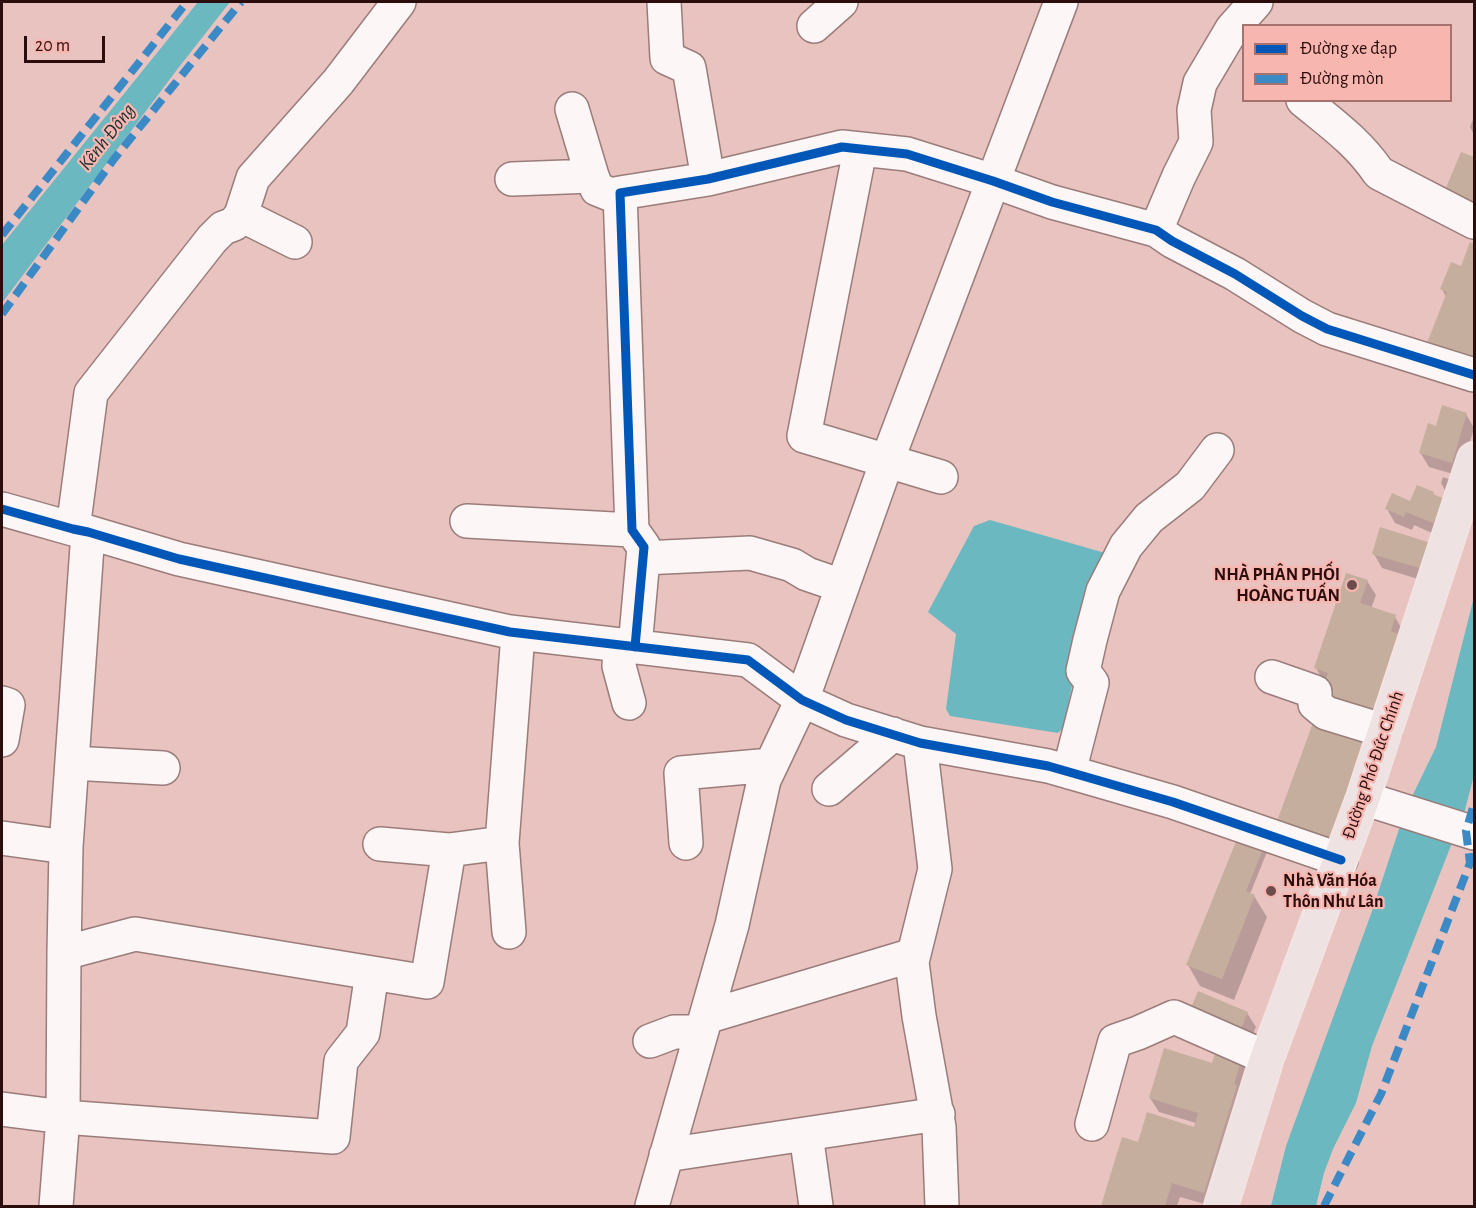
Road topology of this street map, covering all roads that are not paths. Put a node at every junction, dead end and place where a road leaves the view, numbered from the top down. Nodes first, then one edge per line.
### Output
1 (399, 2) edge
2 (664, 2) edge
3 (841, 2) edge
4 (1059, 2) edge
5 (1256, 2) edge
6 (1244, 24) edge
7 (814, 26) dead end
8 (1238, 36) edge
9 (1305, 102) edge
10 (572, 109) dead end
11 (860, 150) junction
12 (592, 176) junction
13 (512, 179) dead end
14 (708, 179) junction
15 (993, 181) junction
16 (620, 193) junction
17 (241, 215) junction
18 (1474, 222) edge
19 (1156, 230) junction
20 (295, 242) dead end
21 (1474, 375) edge
22 (1216, 450) dead end
23 (1474, 459) edge
24 (886, 461) junction
25 (941, 477) dead end
26 (2, 509) edge
27 (466, 521) dead end
28 (81, 531) junction
29 (638, 544) junction
30 (842, 586) junction
31 (518, 634) junction
32 (627, 646) junction
33 (1272, 677) dead end
34 (802, 700) junction
35 (2, 703) edge
36 (629, 703) dead end
37 (1385, 731) junction
38 (907, 739) junction
39 (2, 740) edge
40 (72, 763) junction
41 (771, 765) junction
42 (163, 768) dead end
43 (1069, 772) junction
44 (829, 789) dead end
45 (1364, 798) junction
46 (1474, 833) edge
47 (2, 838) edge
48 (502, 843) junction
49 (686, 843) dead end
50 (380, 844) dead end
51 (66, 847) junction
52 (449, 850) junction
53 (1341, 860) junction
54 (509, 932) dead end
55 (64, 953) junction
56 (913, 955) junction
57 (372, 973) junction
58 (704, 1024) junction
59 (650, 1041) dead end
60 (1268, 1058) junction
61 (2, 1109) edge
62 (938, 1114) junction
63 (63, 1117) junction
64 (1092, 1124) dead end
65 (806, 1134) junction
66 (666, 1155) junction
67 (56, 1206) edge
68 (652, 1206) edge
69 (816, 1206) edge
70 (942, 1206) edge
71 (1221, 1206) edge

1 - 17 street
2 - 14 street
3 - 7 street
4 - 15 street
5 - 6 street
8 - 19 street
9 - 18 street
10 - 12 street
11 - 14 street
11 - 15 street
11 - 24 street
12 - 13 street
12 - 16 street
14 - 16 street
15 - 19 street
15 - 24 street
16 - 29 street
17 - 20 street
17 - 28 street
19 - 21 street
22 - 43 street
23 - 37 main road, Đường Phó Đức Chính
24 - 25 street
24 - 30 street
26 - 28 street
27 - 29 street
28 - 31 street
28 - 40 street
29 - 30 street
29 - 32 street
30 - 34 street
31 - 32 street
31 - 48 street
32 - 34 street
32 - 36 street
33 - 37 street
34 - 38 street
34 - 41 street
35 - 39 street
37 - 45 main road, Đường Phó Đức Chính
38 - 43 street
38 - 44 street
38 - 56 street
40 - 42 street
40 - 51 street
41 - 49 street
41 - 58 street
43 - 53 street
45 - 46 street
45 - 53 main road, Đường Phó Đức Chính
47 - 51 street
48 - 52 street
48 - 54 street
50 - 52 street
51 - 55 street
52 - 57 street
53 - 60 main road, Đường Phó Đức Chính
55 - 57 street
55 - 63 street
56 - 58 street
56 - 62 street
57 - 63 street
58 - 59 street
58 - 66 street
60 - 64 street
60 - 71 main road, Đường Phó Đức Chính
61 - 63 street
62 - 65 street
62 - 70 street
63 - 67 street
65 - 66 street
65 - 69 street
66 - 68 street

